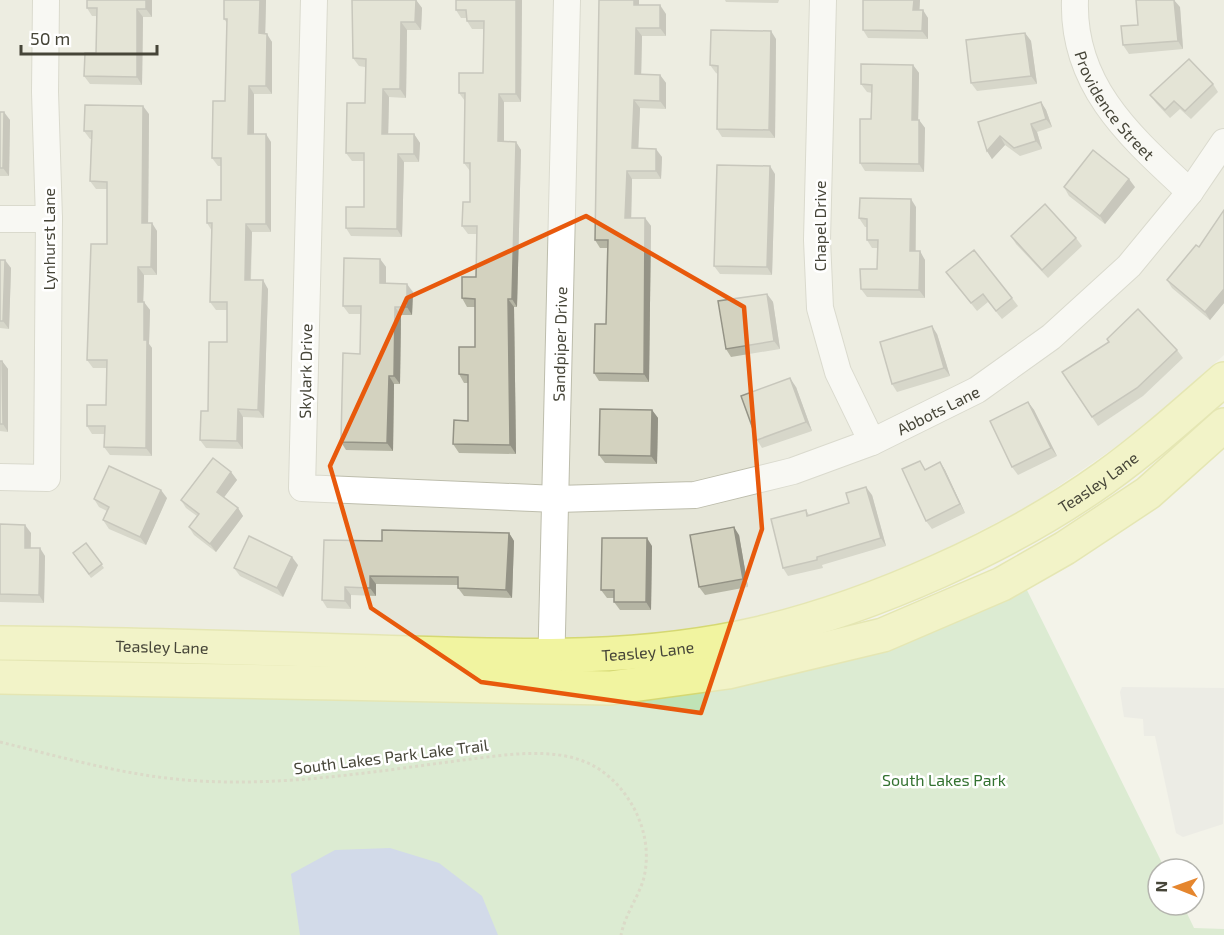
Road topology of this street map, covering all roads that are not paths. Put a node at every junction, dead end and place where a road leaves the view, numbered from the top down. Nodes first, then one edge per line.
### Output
1 (46, 0) edge
2 (314, 0) edge
3 (567, 0) edge
4 (823, 0) edge
5 (1075, 0) edge
6 (1224, 142) edge
7 (1190, 192) junction
8 (0, 219) edge
9 (49, 219) junction
10 (1224, 379) edge
11 (1224, 425) edge
12 (872, 442) junction
13 (0, 477) edge
14 (556, 499) junction
15 (0, 643) edge
16 (551, 673) junction
17 (0, 677) edge

1 - 9 street, Lynhurst Lane
2 - 14 street, Skylark Drive
3 - 14 street, Sandpiper Drive
4 - 12 street, Chapel Drive
5 - 7 street, Providence Street
6 - 7 street, Abbots Lane
7 - 12 street, Abbots Lane
8 - 9 street
9 - 13 street, Lynhurst Lane
10 - 16 main road, Teasley Lane
11 - 16 main road, Teasley Lane
12 - 14 street, Abbots Lane
14 - 16 street, Sandpiper Drive
15 - 16 main road, Teasley Lane
16 - 17 main road, Teasley Lane

